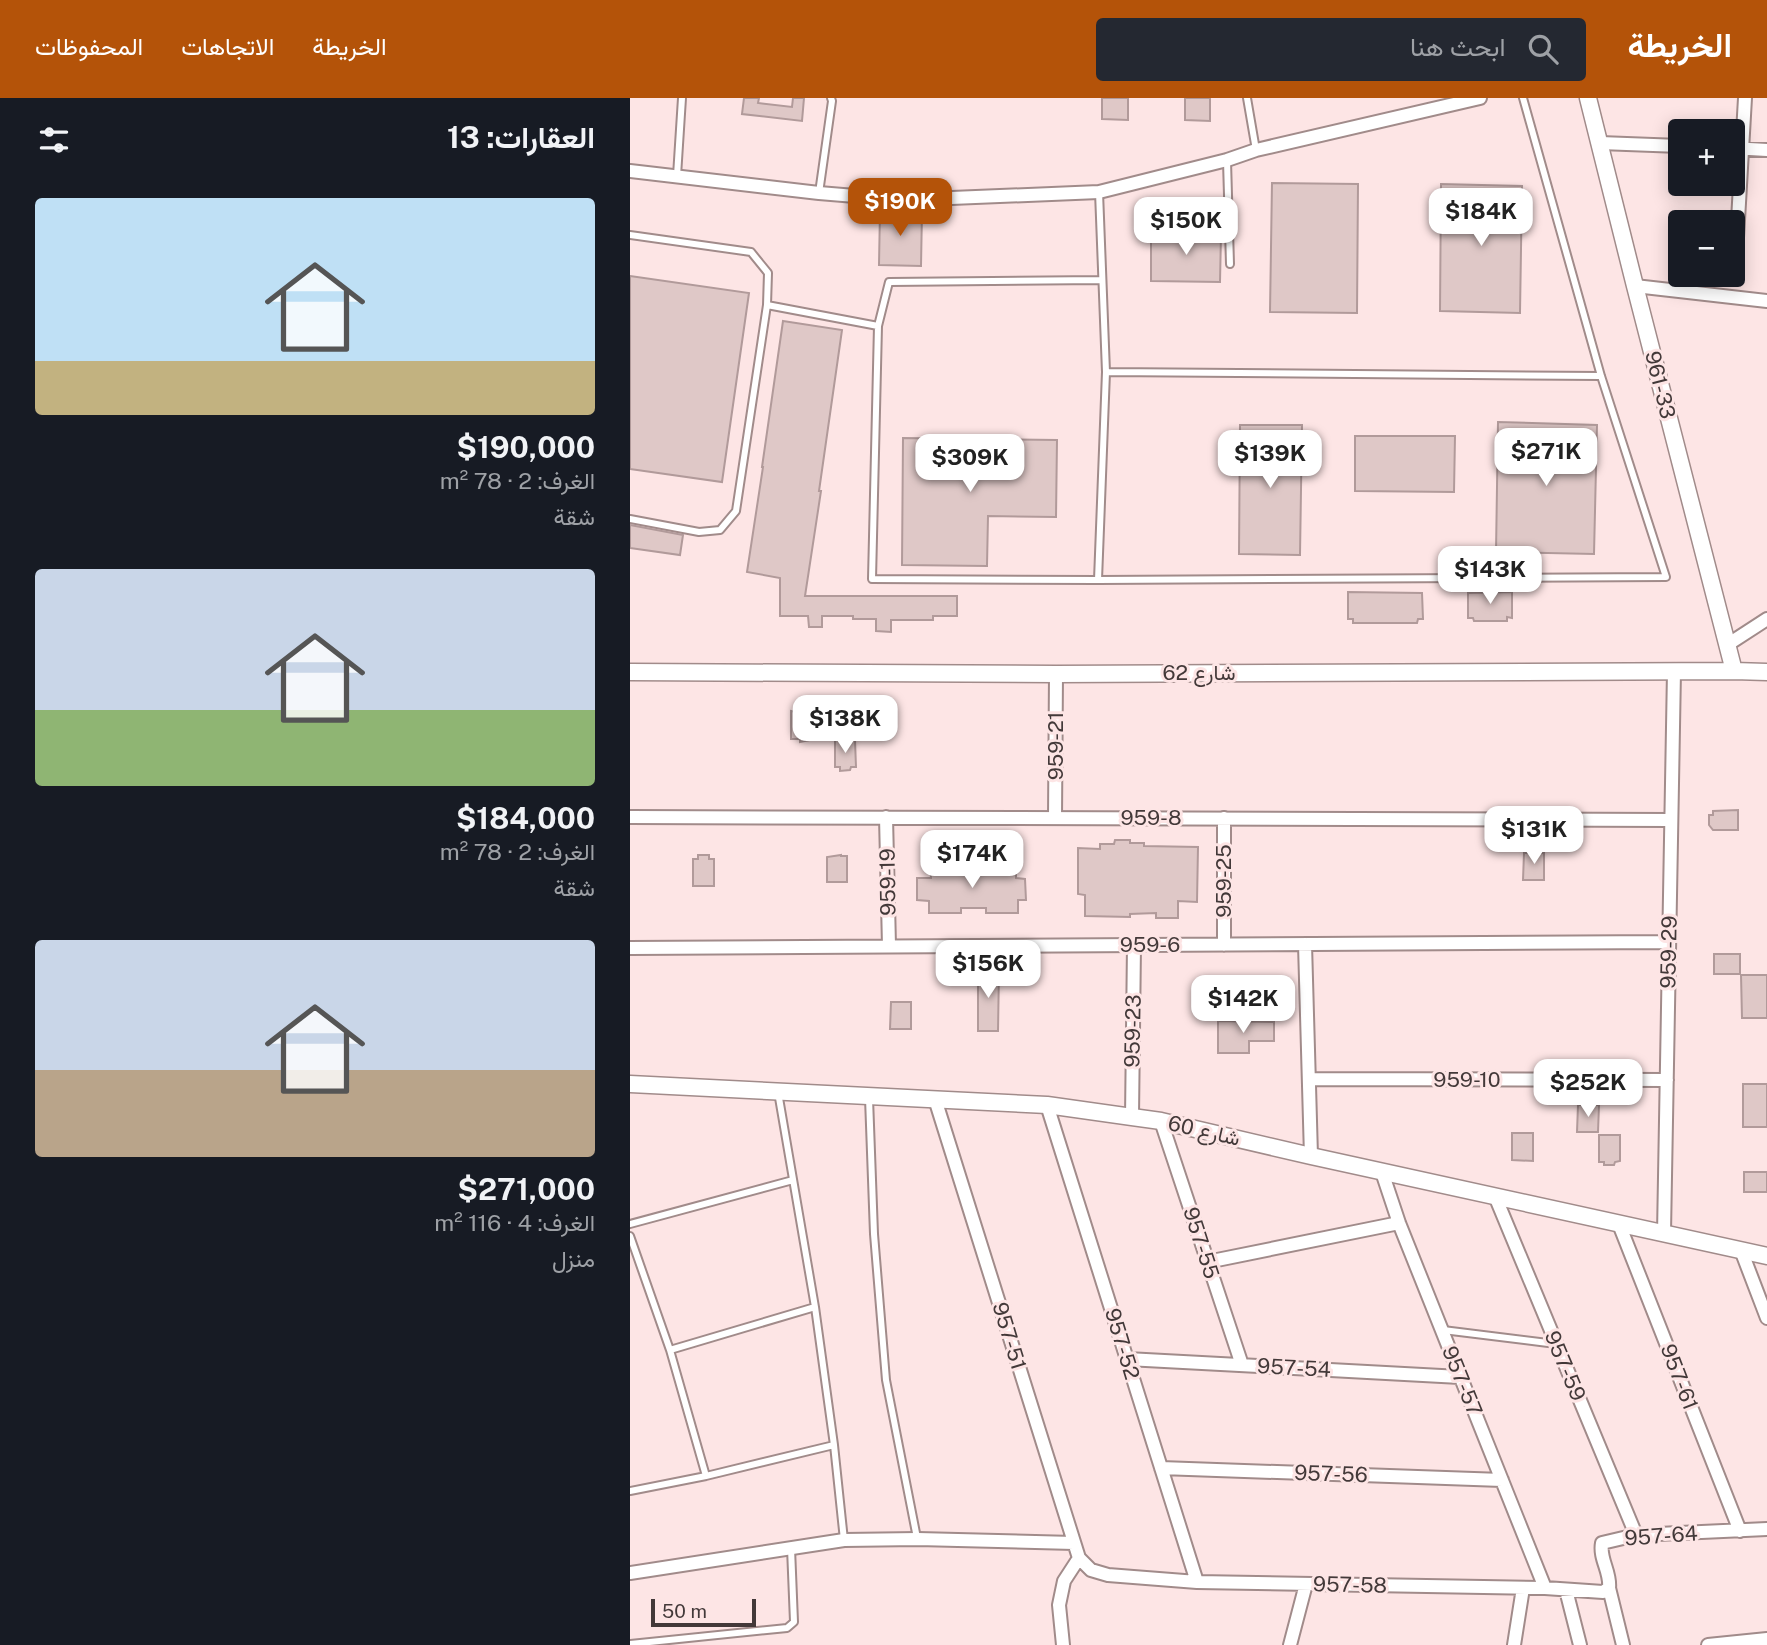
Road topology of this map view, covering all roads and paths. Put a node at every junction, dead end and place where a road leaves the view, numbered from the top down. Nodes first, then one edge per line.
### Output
1 (682, 98) edge
2 (831, 98) edge
3 (1247, 98) edge
4 (1480, 98) edge
5 (1523, 98) edge
6 (1588, 98) edge
7 (1745, 98) edge
8 (1742, 119) edge
9 (1600, 143) junction
10 (1668, 146) edge
11 (1745, 149) edge
12 (1256, 150) junction
13 (1767, 150) edge
14 (1227, 160) junction
15 (630, 171) edge
16 (677, 178) junction
17 (1099, 192) junction
18 (819, 194) junction
19 (630, 235) edge
20 (1230, 264) dead end
21 (1101, 280) junction
22 (1635, 286) junction
23 (1767, 301) edge
24 (767, 305) junction
25 (878, 326) junction
26 (1106, 372) junction
27 (1601, 376) junction
28 (630, 519) edge
29 (1098, 580) junction
30 (1767, 619) edge
31 (1727, 645) junction
32 (1674, 671) junction
33 (1734, 671) junction
34 (630, 672) edge
35 (1767, 672) edge
36 (1056, 674) junction
37 (630, 817) edge
38 (887, 817) junction
39 (1055, 818) junction
40 (1224, 818) junction
41 (1671, 820) junction
42 (1669, 942) junction
43 (1305, 944) junction
44 (1134, 945) junction
45 (1224, 945) junction
46 (889, 946) junction
47 (630, 948) edge
48 (1309, 1079) junction
49 (1667, 1080) junction
50 (630, 1084) edge
51 (778, 1091) junction
52 (869, 1096) junction
53 (935, 1099) junction
54 (1047, 1105) junction
55 (1132, 1116) junction
56 (1161, 1121) junction
57 (1311, 1156) junction
58 (1382, 1172) junction
59 (793, 1181) junction
60 (1494, 1196) junction
61 (1399, 1223) junction
62 (630, 1224) edge
63 (1619, 1224) junction
64 (1664, 1233) junction
65 (630, 1236) edge
66 (1741, 1250) junction
67 (1767, 1256) edge
68 (1207, 1262) junction
69 (815, 1307) junction
70 (1767, 1318) edge
71 (1441, 1330) junction
72 (1556, 1344) junction
73 (670, 1350) junction
74 (1127, 1359) junction
75 (1242, 1365) junction
76 (1460, 1377) junction
77 (834, 1445) junction
78 (1161, 1468) junction
79 (706, 1476) junction
80 (1502, 1480) junction
81 (630, 1491) edge
82 (1767, 1529) edge
83 (1740, 1531) junction
84 (1636, 1535) junction
85 (918, 1539) junction
86 (844, 1540) junction
87 (1074, 1542) junction
88 (791, 1548) junction
89 (1079, 1558) junction
90 (1091, 1570) joint
91 (630, 1573) edge
92 (1197, 1582) junction
93 (1306, 1584) junction
94 (1523, 1588) junction
95 (1545, 1588) junction
96 (1609, 1588) junction
97 (1566, 1590) junction
98 (1767, 1639) edge
99 (630, 1644) edge
100 (1062, 1645) edge
101 (1290, 1645) edge
102 (1514, 1645) edge
103 (1580, 1645) edge
104 (1623, 1645) edge
105 (1708, 1645) edge

1 - 16 lane
2 - 18 lane
3 - 12 lane
4 - 12 street
5 - 27 lane
6 - 9 street, 961-33
7 - 8 street
9 - 10 street
9 - 22 street, 961-33
11 - 13 street
12 - 14 street
14 - 17 street
14 - 20 lane
15 - 16 street
16 - 18 street
17 - 18 street
17 - 21 lane
19 - 24 lane
21 - 25 lane
21 - 26 lane
22 - 23 street
22 - 31 street, 961-33
24 - 25 lane
24 - 28 lane
25 - 29 lane
26 - 27 lane
26 - 29 lane
27 - 29 lane
30 - 31 street
31 - 33 street, 961-33
32 - 33 street, شارع 62
32 - 36 street, شارع 62
32 - 41 street, 959-29
33 - 35 street, شارع 62
34 - 36 street, شارع 62
36 - 39 street, 959-21
37 - 38 street, 959-8
38 - 39 street, 959-8
38 - 46 street, 959-19
39 - 40 street, 959-8
40 - 41 street, 959-8
40 - 45 street, 959-25
41 - 42 street, 959-29
42 - 43 street, 959-6
42 - 49 street, 959-29
43 - 45 street, 959-6
43 - 48 street
44 - 45 street, 959-6
44 - 46 street, 959-6
44 - 55 street, 959-23
46 - 47 street, 959-6
48 - 49 street, 959-10
48 - 57 street
49 - 64 street, 959-29
50 - 51 street, شارع 60
51 - 52 street, شارع 60
51 - 59 lane
52 - 53 street, شارع 60
52 - 85 lane
53 - 54 street, شارع 60
53 - 87 street, 957-51
54 - 55 street, شارع 60
54 - 74 street, 957-52
55 - 56 street, شارع 60
56 - 57 street, شارع 60
56 - 68 street, 957-55
57 - 58 street, شارع 60
58 - 60 street, شارع 60
58 - 61 street, 957-57
59 - 62 lane
59 - 69 lane
60 - 63 street, شارع 60
60 - 72 street, 957-59
61 - 68 street
61 - 71 street, 957-57
63 - 64 street, شارع 60
63 - 83 street, 957-61
64 - 66 street, شارع 60
65 - 73 lane
66 - 67 street, شارع 60
66 - 70 street
68 - 75 street, 957-55
69 - 73 lane
69 - 77 lane
71 - 72 lane
71 - 76 street, 957-57
72 - 84 street, 957-59
73 - 79 lane
74 - 75 street, 957-54
74 - 78 street, 957-52
75 - 76 street, 957-54
76 - 80 street, 957-57
77 - 79 lane
77 - 86 lane
78 - 80 street, 957-56
78 - 92 street, 957-52
79 - 81 lane
80 - 95 street, 957-57
82 - 83 street, 957-64
83 - 84 street, 957-64
84 - 96 street, 957-64
85 - 86 street
85 - 87 street
86 - 88 street
87 - 89 street, 957-51
88 - 91 street
88 - 99 lane
89 - 90 street, 957-51
89 - 100 street
90 - 92 street, 957-58
92 - 93 street, 957-58
93 - 94 street, 957-58
93 - 101 street
94 - 95 street, 957-58
94 - 102 street
95 - 97 street, 957-58
96 - 97 street, 957-58
96 - 104 street
97 - 103 street
98 - 105 street

